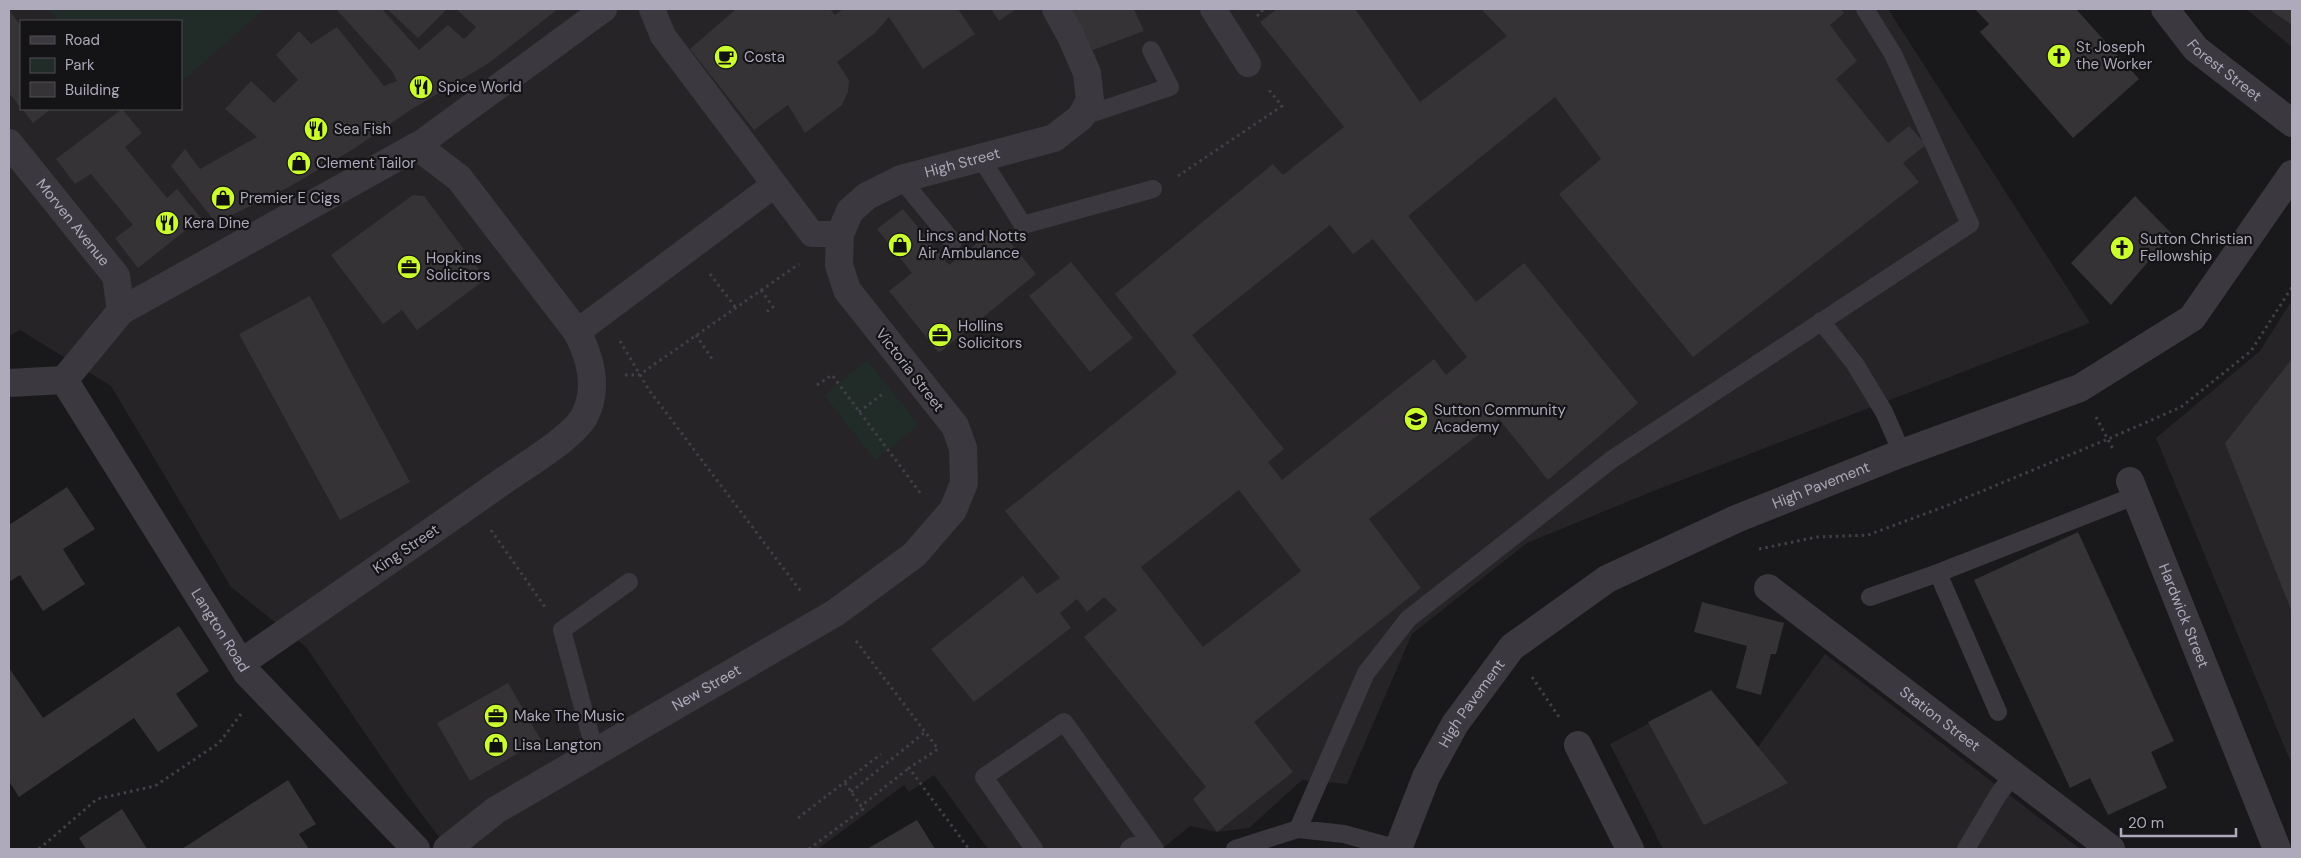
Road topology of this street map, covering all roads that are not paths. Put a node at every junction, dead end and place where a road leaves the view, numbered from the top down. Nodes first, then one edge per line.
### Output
1 (604, 9) edge
2 (652, 9) edge
3 (1056, 9) edge
4 (1213, 9) edge
5 (1865, 9) edge
6 (2165, 9) edge
7 (1151, 50) dead end
8 (1248, 64) road end
9 (1086, 108) junction
10 (2292, 123) edge
11 (9, 143) edge
12 (417, 146) junction
13 (981, 158) junction
14 (2292, 174) edge
15 (901, 178) junction
16 (774, 185) junction
17 (1153, 189) road end
18 (840, 234) junction
19 (953, 242) dead end
20 (121, 311) junction
21 (1822, 321) junction
22 (577, 332) junction
23 (64, 380) junction
24 (9, 383) edge
25 (1902, 453) junction
26 (2134, 488) joint
27 (953, 510) joint
28 (1938, 573) junction
29 (629, 582) dead end
30 (1768, 588) dead end
31 (1870, 597) dead end
32 (240, 663) junction
33 (1998, 712) dead end
34 (1578, 745) road end
35 (595, 752) junction
36 (2013, 775) junction
37 (1298, 829) junction
38 (416, 849) edge
39 (447, 849) edge
40 (1034, 849) edge
41 (1129, 849) edge
42 (1155, 849) edge
43 (1235, 849) edge
44 (1398, 849) edge
45 (1630, 849) edge
46 (1966, 849) edge
47 (2112, 849) edge
48 (2277, 849) edge

1 - 12 street
2 - 16 street
3 - 9 street
4 - 8 street
5 - 21 lane
6 - 10 street, Forest Street
7 - 9 lane
9 - 13 street, High Street
11 - 20 street, Morven Avenue
12 - 20 street
12 - 22 street, King Street
13 - 15 street, High Street
13 - 17 lane
14 - 25 street, High Pavement
15 - 18 street, High Street
15 - 19 lane
16 - 18 street
16 - 22 street
18 - 27 street, Victoria Street
20 - 23 street
21 - 25 lane
21 - 37 lane
22 - 32 street, King Street
23 - 24 street
23 - 32 street, Langton Road
25 - 44 street, High Pavement
26 - 28 lane
26 - 48 street, Hardwick Street
27 - 35 street, New Street
28 - 31 lane
28 - 33 lane
29 - 35 lane
30 - 36 street, Station Street
32 - 38 street, Langton Road
34 - 45 street
35 - 39 street, New Street
36 - 46 lane
36 - 47 street, Station Street
37 - 43 lane
37 - 44 lane
40 - 42 lane
41 - 42 lane

